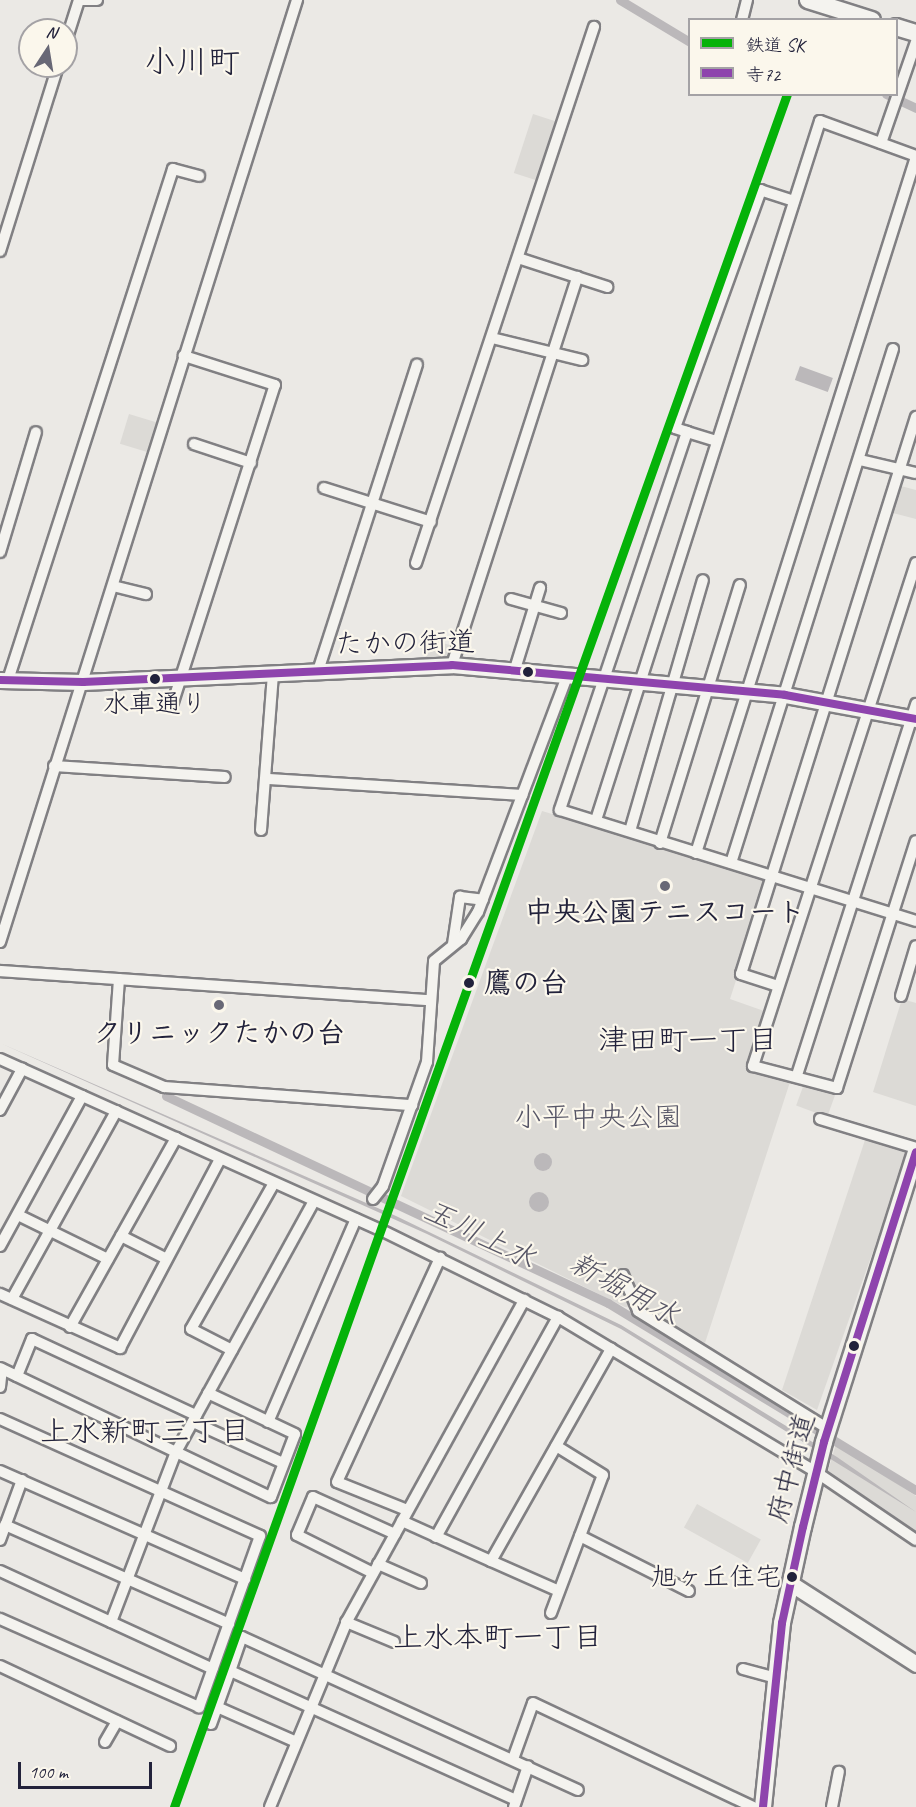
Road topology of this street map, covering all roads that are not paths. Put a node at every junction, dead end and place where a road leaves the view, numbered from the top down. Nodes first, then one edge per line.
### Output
1 (97, 0) edge
2 (297, 0) edge
3 (747, 0) edge
4 (808, 0) edge
5 (73, 18) edge
6 (742, 18) edge
7 (866, 18) edge
8 (594, 27) dead end
9 (898, 27) edge
10 (916, 33) edge
11 (916, 42) edge
12 (54, 78) edge
13 (898, 94) edge
14 (897, 96) edge
15 (881, 143) junction
16 (916, 157) edge
17 (199, 176) dead end
18 (794, 201) junction
19 (0, 251) edge
20 (518, 258) junction
21 (577, 277) junction
22 (607, 287) dead end
23 (492, 338) junction
24 (893, 350) dead end
25 (552, 353) junction
26 (184, 356) junction
27 (582, 360) dead end
28 (417, 365) dead end
29 (916, 417) edge
30 (36, 432) dead end
31 (687, 432) junction
32 (716, 441) junction
33 (194, 444) dead end
34 (860, 460) junction
35 (251, 463) junction
36 (899, 469) junction
37 (916, 473) edge
38 (324, 488) dead end
39 (369, 502) junction
40 (431, 522) junction
41 (0, 552) edge
42 (416, 563) dead end
43 (916, 563) edge
44 (703, 580) dead end
45 (740, 585) dead end
46 (113, 586) junction
47 (540, 588) dead end
48 (146, 594) dead end
49 (511, 599) dead end
50 (534, 606) junction
51 (561, 613) dead end
52 (452, 665) junction
53 (515, 669) junction
54 (318, 671) junction
55 (273, 673) junction
56 (567, 674) junction
57 (182, 677) junction
58 (606, 679) junction
59 (4, 680) edge
60 (638, 681) junction
61 (83, 682) junction
62 (670, 685) junction
63 (708, 688) junction
64 (749, 692) junction
65 (785, 695) junction
66 (173, 702) dead end
67 (825, 703) junction
68 (870, 712) junction
69 (915, 713) edge
70 (54, 766) junction
71 (225, 777) dead end
72 (269, 779) junction
73 (522, 795) junction
74 (596, 820) junction
75 (261, 831) dead end
76 (630, 831) junction
77 (916, 841) edge
78 (660, 843) junction
79 (696, 853) junction
80 (731, 863) junction
81 (773, 873) junction
82 (812, 886) junction
83 (483, 900) junction
84 (853, 900) junction
85 (893, 913) junction
86 (916, 921) edge
87 (0, 942) edge
88 (453, 944) junction
89 (916, 946) edge
90 (0, 971) edge
91 (119, 979) junction
92 (778, 986) junction
93 (901, 996) dead end
94 (428, 1000) junction
95 (0, 1059) edge
96 (22, 1069) junction
97 (797, 1075) junction
98 (82, 1096) junction
99 (412, 1105) junction
100 (0, 1110) edge
101 (116, 1112) junction
102 (820, 1119) dead end
103 (176, 1138) junction
104 (916, 1150) edge
105 (220, 1159) junction
106 (274, 1183) junction
107 (373, 1197) dead end
108 (314, 1201) junction
109 (18, 1215) junction
110 (361, 1219) junction
111 (51, 1231) junction
112 (121, 1236) junction
113 (0, 1246) edge
114 (165, 1258) junction
115 (440, 1258) junction
116 (108, 1259) junction
117 (623, 1275) dead end
118 (0, 1294) edge
119 (12, 1299) junction
120 (524, 1300) junction
121 (558, 1317) junction
122 (70, 1327) junction
123 (611, 1349) junction
124 (232, 1350) junction
125 (1, 1369) edge
126 (17, 1376) junction
127 (0, 1387) edge
128 (208, 1394) junction
129 (0, 1419) edge
130 (194, 1419) junction
131 (268, 1422) junction
132 (823, 1445) junction
133 (556, 1446) junction
134 (176, 1452) junction
135 (283, 1463) junction
136 (0, 1471) edge
137 (22, 1480) junction
138 (159, 1491) junction
139 (407, 1510) junction
140 (402, 1521) junction
141 (5, 1525) junction
142 (144, 1534) junction
143 (395, 1534) junction
144 (580, 1536) junction
145 (436, 1537) junction
146 (0, 1540) edge
147 (916, 1540) edge
148 (491, 1561) junction
149 (376, 1569) junction
150 (0, 1571) edge
151 (127, 1579) junction
152 (245, 1580) junction
153 (790, 1583) junction
154 (421, 1584) dead end
155 (559, 1591) junction
156 (689, 1591) dead end
157 (550, 1613) dead end
158 (0, 1619) edge
159 (111, 1622) junction
160 (346, 1622) junction
161 (229, 1624) junction
162 (394, 1642) dead end
163 (916, 1664) edge
164 (0, 1666) edge
165 (213, 1669) junction
166 (743, 1669) dead end
167 (230, 1671) junction
168 (322, 1673) junction
169 (776, 1678) junction
170 (217, 1707) junction
171 (309, 1707) junction
172 (117, 1721) junction
173 (211, 1724) dead end
174 (294, 1741) junction
175 (105, 1742) dead end
176 (170, 1746) dead end
177 (513, 1759) junction
178 (528, 1766) junction
179 (839, 1772) dead end
180 (578, 1790) dead end
181 (515, 1803) edge
182 (270, 1807) edge
183 (753, 1807) edge
184 (763, 1807) edge
185 (832, 1807) edge

1 - 5 street
2 - 26 street
3 - 6 street
4 - 7 main road
8 - 20 street
9 - 10 main road
11 - 13 street
12 - 19 street
14 - 15 street
15 - 16 street
15 - 18 street
16 - 64 street
17 - 59 street
18 - 31 street
18 - 32 street
20 - 21 street
20 - 23 street
21 - 22 street
21 - 25 street
23 - 25 street
23 - 40 street
24 - 34 street
25 - 27 street
25 - 52 street
26 - 35 street
26 - 46 street
28 - 39 street
29 - 36 street
30 - 41 street
31 - 32 street
31 - 58 street
32 - 60 street
33 - 35 street
34 - 36 street
34 - 65 street
35 - 57 street
36 - 37 street
36 - 67 street
38 - 39 street
39 - 40 street
39 - 54 street
40 - 42 street
43 - 68 street
44 - 62 street
45 - 63 street
46 - 48 street
46 - 61 street
47 - 50 street
49 - 50 street
50 - 51 street
50 - 53 street
52 - 53 street, たかの街道
52 - 54 street, たかの街道
53 - 56 street, たかの街道
54 - 55 street, たかの街道
55 - 57 street, たかの街道
55 - 72 street
56 - 58 street, たかの街道
56 - 73 street
57 - 61 street, たかの街道
57 - 66 street
58 - 60 street, たかの街道
58 - 74 street
59 - 61 street, たかの街道
60 - 62 street, たかの街道
60 - 74 street
61 - 70 street
62 - 63 street, たかの街道
62 - 76 street
63 - 64 street, たかの街道
63 - 78 street
64 - 65 street, たかの街道
64 - 79 street
65 - 67 street, たかの街道
65 - 80 street
67 - 68 street, たかの街道
67 - 81 street
68 - 69 street, たかの街道
68 - 82 street
69 - 84 street
70 - 71 street
70 - 87 street
72 - 73 street
72 - 75 street
73 - 83 street
74 - 76 street
76 - 78 street
77 - 85 street
78 - 79 street
79 - 80 street
80 - 81 street
81 - 82 street
81 - 92 street
82 - 84 street
82 - 92 street
83 - 88 street
83 - 88 street
84 - 85 street
84 - 97 street
85 - 86 street
85 - 97 street
88 - 94 street
89 - 93 street
90 - 91 street
91 - 94 street
91 - 99 street
92 - 97 street
94 - 99 street
95 - 96 street
96 - 98 street
96 - 100 street
98 - 101 street
98 - 109 street
99 - 107 street
101 - 103 street
101 - 111 street
102 - 104 street
103 - 105 street
103 - 112 street
104 - 132 main road, 府中街道
105 - 106 street
105 - 114 street
106 - 108 street
106 - 124 street
108 - 110 street
108 - 124 street
109 - 111 street
109 - 113 street
110 - 115 street
110 - 131 street
111 - 116 street
111 - 119 street
112 - 114 street
112 - 116 street
114 - 122 street
115 - 120 street
115 - 139 street
116 - 122 street
117 - 132 street
118 - 119 street
119 - 122 street
120 - 121 street
120 - 139 street
121 - 123 street
121 - 145 street
123 - 132 street
123 - 133 street
124 - 128 street
125 - 126 street
125 - 127 street
126 - 130 street
126 - 134 street
128 - 130 street
128 - 131 street
129 - 138 street
130 - 134 street
130 - 135 street
131 - 135 street
132 - 147 street
132 - 153 main road, 府中街道
133 - 144 street
133 - 148 street
134 - 135 street
134 - 138 street
136 - 137 street
137 - 141 street
137 - 142 street
138 - 142 street
138 - 152 street
139 - 140 street
140 - 143 street
140 - 145 street
141 - 146 street
141 - 151 street
142 - 151 street
142 - 152 street
143 - 149 street
143 - 149 street
144 - 155 street
144 - 156 street
145 - 148 street
148 - 155 street
149 - 154 street
149 - 160 street
150 - 159 street
151 - 159 street
151 - 161 street
152 - 161 street
153 - 163 street
153 - 169 main road, 府中街道
155 - 157 street
158 - 165 street
159 - 165 street
160 - 162 street
160 - 168 street
161 - 165 street
164 - 172 street
166 - 169 street
167 - 168 street
167 - 170 street
167 - 171 street
168 - 171 street
168 - 177 street
169 - 184 main road, 府中街道
170 - 173 street
170 - 174 street
171 - 174 street
171 - 181 street
172 - 175 street
172 - 176 street
174 - 182 street
177 - 178 street
177 - 183 street
178 - 180 street
178 - 181 street
179 - 185 street

